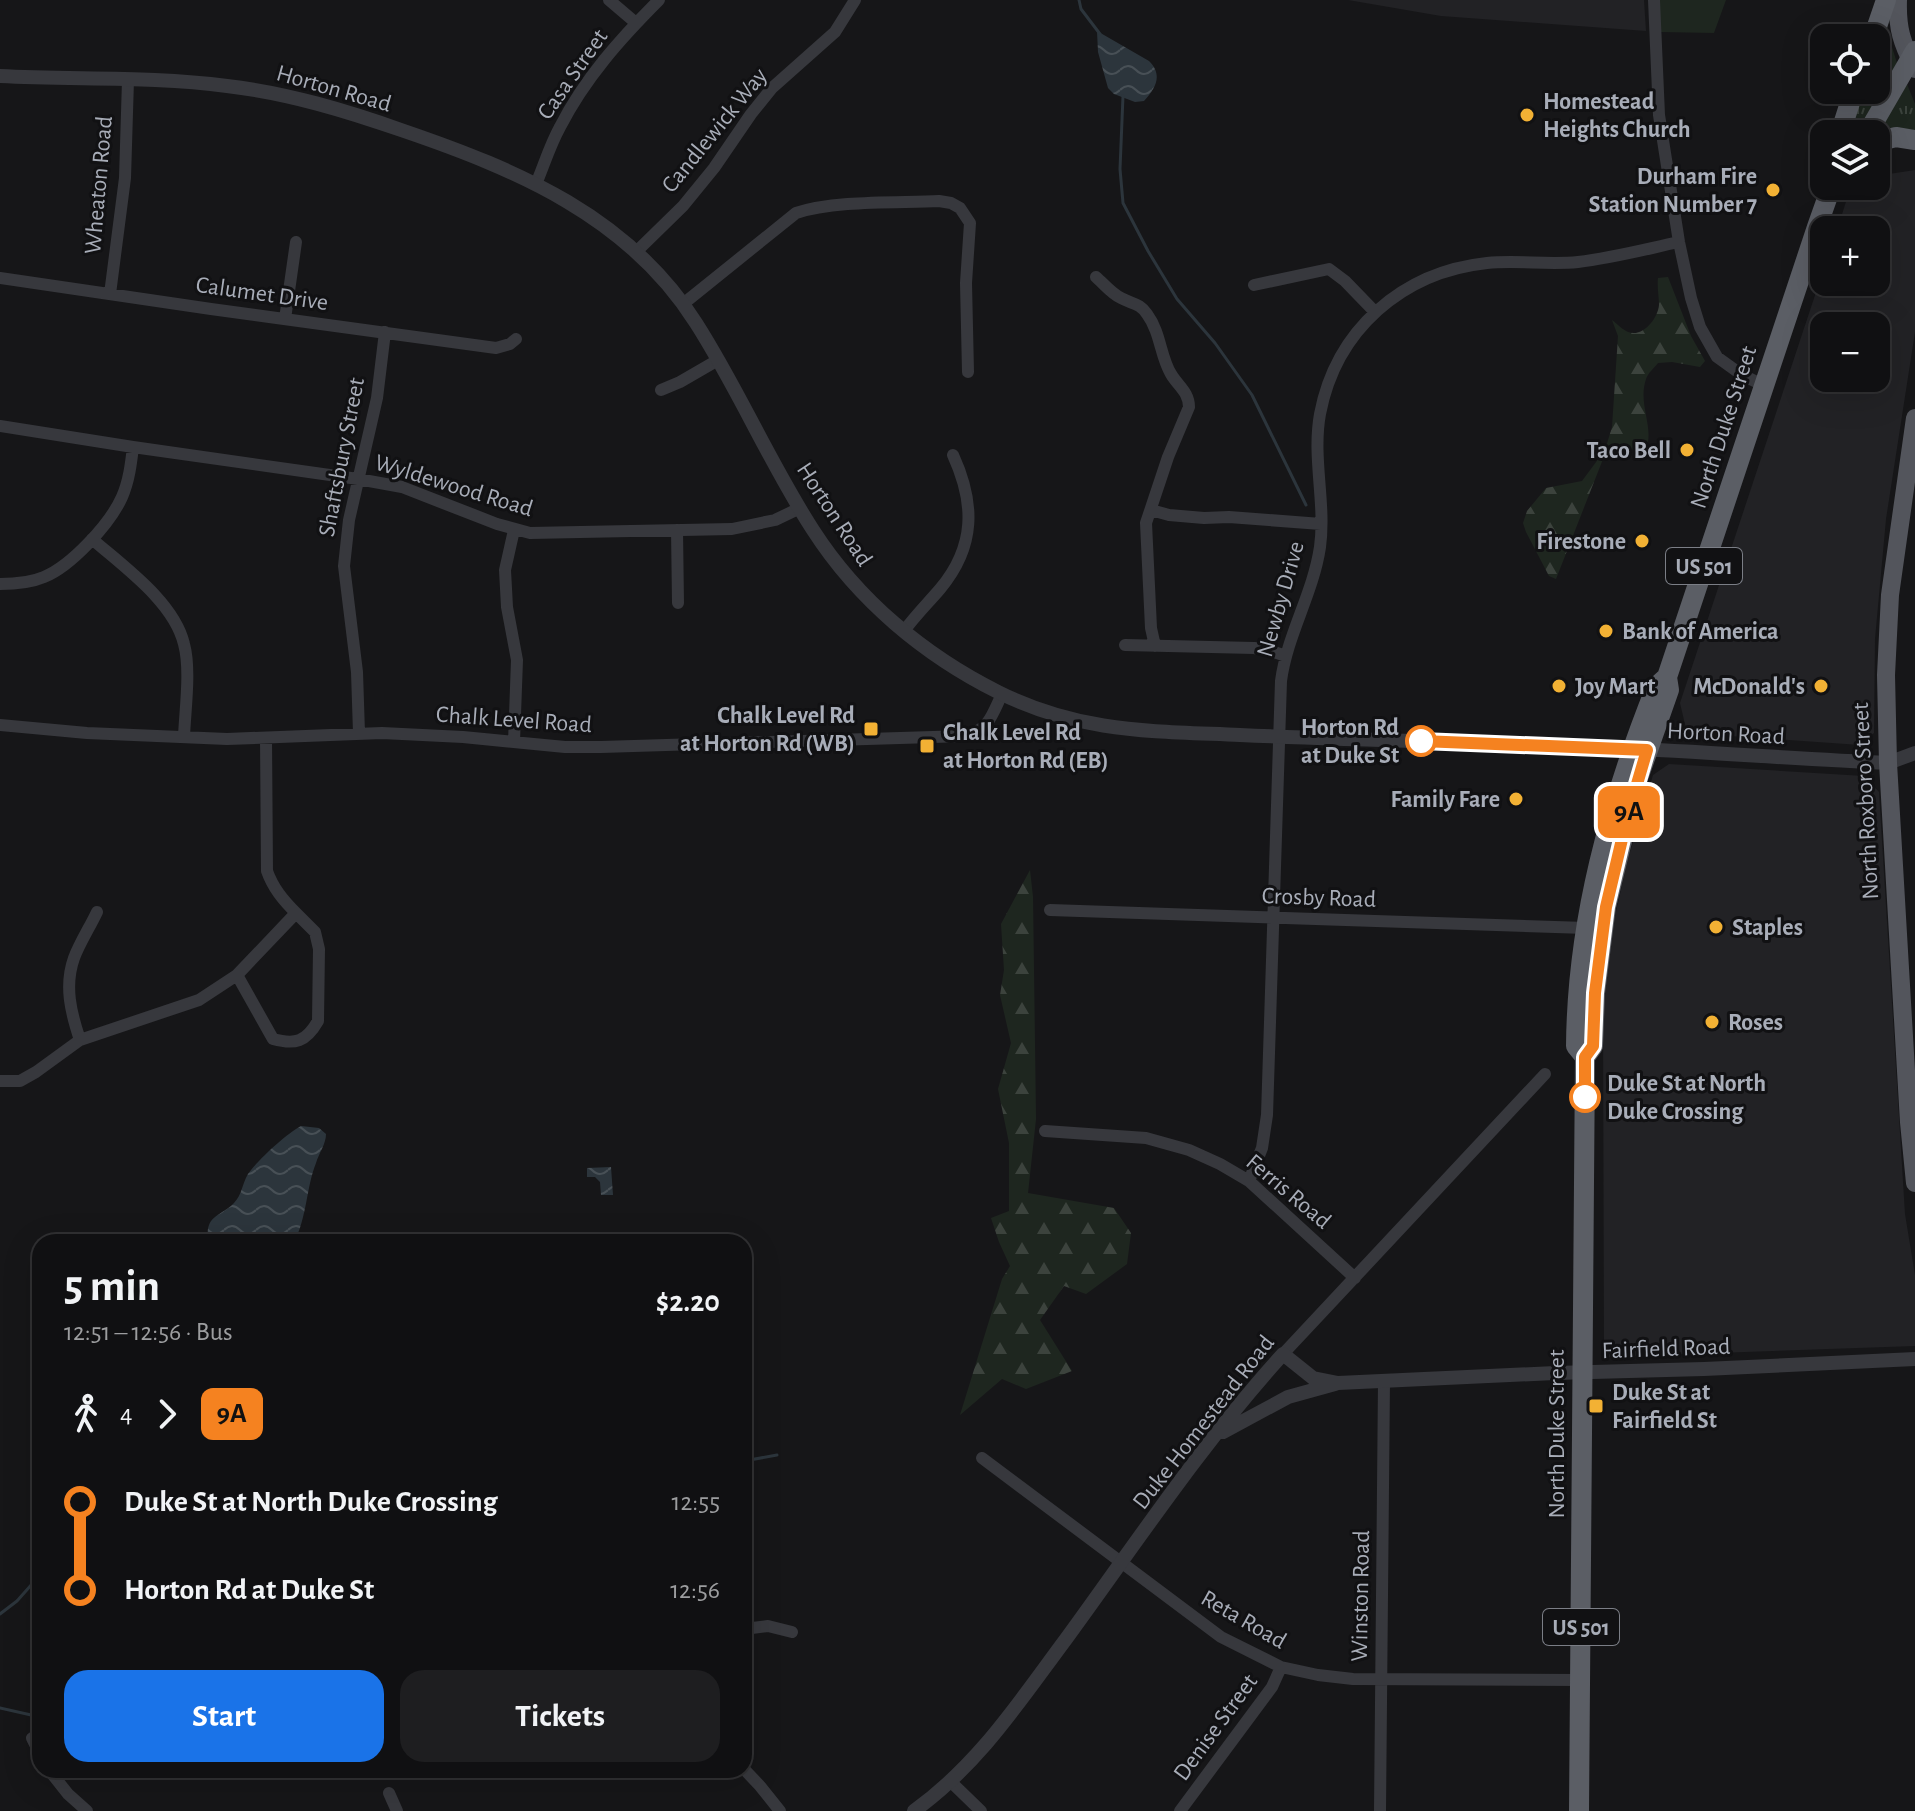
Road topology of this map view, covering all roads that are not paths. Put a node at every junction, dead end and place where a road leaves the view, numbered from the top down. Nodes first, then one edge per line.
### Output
1 (609, 0) edge
2 (659, 0) edge
3 (855, 0) edge
4 (1654, 0) edge
5 (1886, 0) edge
6 (1898, 0) edge
7 (636, 23) junction
8 (1878, 24) edge
9 (1913, 60) edge
10 (0, 76) edge
11 (128, 80) junction
12 (1876, 120) edge
13 (1890, 138) edge
14 (1915, 140) edge
15 (536, 184) junction
16 (1828, 200) edge
17 (296, 242) dead end
18 (1679, 242) junction
19 (637, 251) junction
20 (1096, 277) dead end
21 (0, 278) edge
22 (1254, 285) dead end
23 (110, 294) junction
24 (683, 304) junction
25 (1375, 312) junction
26 (285, 319) junction
27 (385, 332) junction
28 (516, 339) dead end
29 (718, 360) junction
30 (968, 372) dead end
31 (1763, 385) junction
32 (661, 390) dead end
33 (1915, 418) edge
34 (0, 426) edge
35 (133, 447) junction
36 (953, 455) dead end
37 (358, 479) junction
38 (800, 508) junction
39 (1151, 510) junction
40 (1321, 524) junction
41 (514, 530) junction
42 (677, 530) junction
43 (92, 539) junction
44 (0, 584) edge
45 (678, 603) dead end
46 (904, 631) junction
47 (1125, 645) dead end
48 (1155, 646) junction
49 (1286, 656) junction
50 (1002, 694) junction
51 (0, 725) edge
52 (359, 733) junction
53 (184, 737) junction
54 (1279, 737) junction
55 (266, 738) junction
56 (514, 742) junction
57 (1640, 749) junction
58 (1915, 753) edge
59 (1888, 763) junction
60 (1050, 910) dead end
61 (97, 912) dead end
62 (296, 913) junction
63 (1273, 918) junction
64 (1586, 928) junction
65 (237, 975) junction
66 (80, 1040) junction
67 (1585, 1057) junction
68 (1545, 1074) dead end
69 (0, 1081) edge
70 (1045, 1131) dead end
71 (1249, 1181) junction
72 (1915, 1183) edge
73 (1355, 1278) junction
74 (1283, 1354) junction
75 (1915, 1359) edge
76 (1583, 1373) junction
77 (1384, 1381) junction
78 (1338, 1383) junction
79 (1215, 1436) junction
80 (982, 1458) dead end
81 (1122, 1563) junction
82 (752, 1628) edge
83 (792, 1632) dead end
84 (1281, 1667) junction
85 (1381, 1679) junction
86 (1581, 1680) junction
87 (55, 1778) edge
88 (752, 1778) edge
89 (951, 1782) junction
90 (389, 1793) dead end
91 (87, 1811) edge
92 (397, 1811) edge
93 (780, 1811) edge
94 (914, 1811) edge
95 (981, 1811) edge
96 (1180, 1811) edge
97 (1380, 1811) edge
98 (1579, 1811) edge

1 - 7 street
2 - 7 street, Casa Street
3 - 19 street, Candlewick Way
4 - 18 street
5 - 8 highway
6 - 9 main road
7 - 15 street, Casa Street
9 - 12 highway
10 - 11 street, Horton Road
11 - 15 street, Horton Road
11 - 23 street, Wheaton Road
13 - 14 highway
15 - 19 street, Horton Road
16 - 31 highway, North Duke Street / US 501
17 - 26 street
18 - 25 street, Newby Drive
18 - 31 street
19 - 24 street, Horton Road
20 - 39 street
21 - 23 street, Calumet Drive
22 - 25 street
23 - 26 street, Calumet Drive
24 - 29 street, Horton Road
24 - 30 street
25 - 40 street, Newby Drive
26 - 27 street, Calumet Drive
27 - 28 street, Calumet Drive
27 - 37 street, Shaftsbury Street
29 - 32 street
29 - 38 street, Horton Road
31 - 57 highway, North Duke Street / US 501
33 - 59 main road, North Roxboro Street
34 - 35 street, Wyldewood Road
35 - 37 street, Wyldewood Road
35 - 43 street
36 - 46 street
37 - 41 street, Wyldewood Road
37 - 52 street, Shaftsbury Street
38 - 42 street, Wyldewood Road
38 - 46 street, Horton Road
39 - 40 street
39 - 48 street
40 - 49 street, Newby Drive
41 - 42 street, Wyldewood Road
41 - 56 street
42 - 45 street
43 - 44 street
43 - 53 street
46 - 50 street, Horton Road
47 - 48 street
48 - 49 street
49 - 54 street, Newby Drive
50 - 54 street, Horton Road
50 - 56 street, Chalk Level Road
51 - 53 street, Chalk Level Road
52 - 55 street, Chalk Level Road
52 - 56 street, Chalk Level Road
53 - 55 street, Chalk Level Road
54 - 57 street, Horton Road
54 - 63 street, Newby Drive
55 - 62 street
57 - 59 street, Horton Road
57 - 64 highway, North Duke Street / US 501
57 - 67 highway, North Duke Street / US 501
58 - 59 street
59 - 72 main road, North Roxboro Street
60 - 63 street, Crosby Road
61 - 66 street
62 - 65 street
62 - 65 street
63 - 64 street, Crosby Road
63 - 71 street, Newby Drive
64 - 67 highway, North Duke Street / US 501
65 - 66 street
66 - 69 street
67 - 76 highway, North Duke Street / US 501
68 - 73 street, Duke Homestead Road
70 - 71 street, Ferris Road
71 - 73 street, Ferris Road
73 - 74 street, Duke Homestead Road
74 - 78 street, Fairfield Road
74 - 79 street, Duke Homestead Road
75 - 76 street, Fairfield Road
76 - 77 street, Fairfield Road
76 - 86 highway, North Duke Street / US 501
77 - 78 street, Fairfield Road
77 - 85 street, Winston Road
78 - 79 street
79 - 81 street, Duke Homestead Road
80 - 81 street, Reta Road
81 - 84 street, Reta Road
81 - 89 street, Duke Homestead Road
82 - 83 street
84 - 85 street, Reta Road
84 - 96 street, Denise Street
85 - 86 street, Reta Road
85 - 97 street, Winston Road
86 - 98 highway, North Duke Street / US 501
87 - 91 street
88 - 93 street
89 - 94 street, Duke Homestead Road
89 - 95 street
90 - 92 street

